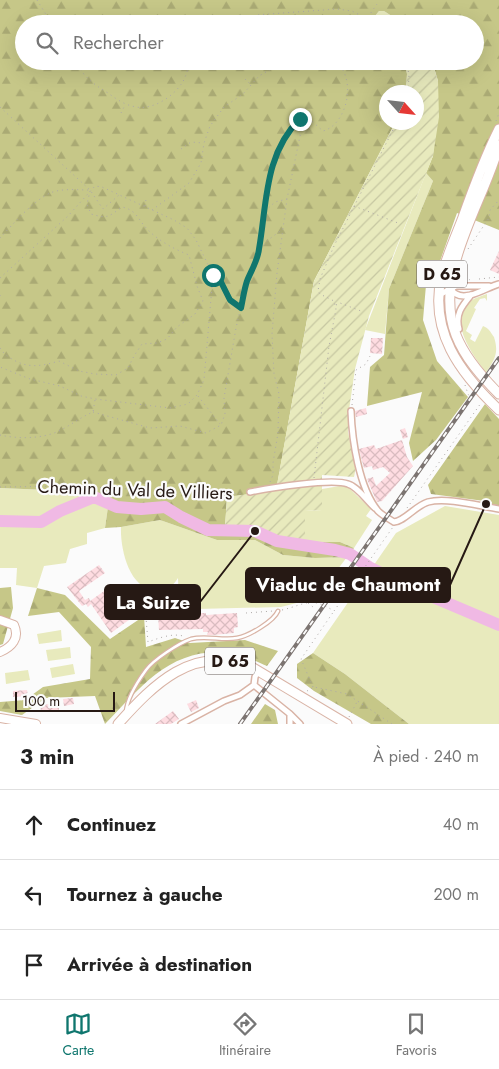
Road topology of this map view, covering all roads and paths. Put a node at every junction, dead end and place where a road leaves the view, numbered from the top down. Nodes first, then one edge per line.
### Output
1 (37, 0) edge
2 (377, 4) dead end
3 (46, 15) edge
4 (256, 15) edge
5 (361, 15) edge
6 (370, 15) edge
7 (81, 70) edge
8 (187, 70) edge
9 (270, 70) edge
10 (342, 70) edge
11 (408, 70) edge
12 (244, 79) dead end
13 (251, 85) junction
14 (408, 85) edge
15 (126, 104) junction
16 (0, 107) edge
17 (121, 113) dead end
18 (304, 117) junction
19 (499, 129) edge
20 (393, 130) edge
21 (204, 143) junction
22 (499, 145) edge
23 (181, 149) dead end
24 (90, 190) junction
25 (120, 195) junction
26 (146, 199) dead end
27 (287, 200) junction
28 (499, 200) edge
29 (354, 206) junction
30 (145, 207) junction
31 (152, 210) junction
32 (263, 213) junction
33 (398, 223) dead end
34 (284, 229) junction
35 (0, 238) edge
36 (259, 251) junction
37 (455, 262) junction
38 (456, 274) junction
39 (213, 275) junction
40 (499, 277) edge
41 (0, 278) edge
42 (441, 280) junction
43 (472, 280) dead end
44 (478, 280) dead end
45 (499, 284) edge
46 (462, 285) junction
47 (490, 286) junction
48 (450, 289) junction
49 (472, 294) junction
50 (440, 295) junction
51 (336, 305) junction
52 (241, 308) junction
53 (361, 311) dead end
54 (0, 348) edge
55 (463, 349) junction
56 (370, 356) dead end
57 (0, 367) edge
58 (465, 382) dead end
59 (499, 394) edge
60 (197, 395) junction
61 (485, 397) junction
62 (96, 399) junction
63 (472, 400) dead end
64 (499, 410) edge
65 (351, 411) joint
66 (93, 412) junction
67 (221, 425) junction
68 (0, 435) edge
69 (273, 475) dead end
70 (314, 484) junction
71 (0, 487) edge
72 (250, 492) joint
73 (499, 509) edge
74 (379, 511) junction
75 (396, 522) junction
76 (308, 603) junction
77 (145, 606) dead end
78 (313, 607) dead end
79 (278, 611) junction
80 (334, 612) junction
81 (246, 613) dead end
82 (0, 620) edge
83 (191, 639) junction
84 (0, 652) edge
85 (258, 670) junction
86 (254, 685) junction
87 (314, 687) junction
88 (306, 691) dead end
89 (358, 700) junction
90 (290, 714) junction
91 (126, 716) junction
92 (0, 718) edge
93 (348, 721) edge
94 (36, 724) edge
95 (118, 724) edge
96 (181, 724) edge
97 (290, 724) edge
98 (300, 724) edge
99 (392, 724) edge

1 - 3 path
2 - 6 path
4 - 5 path
7 - 15 path
8 - 15 path
9 - 13 path
10 - 18 path
11 - 14 path
12 - 13 path
13 - 21 path
15 - 17 path
16 - 24 path
18 - 27 path
18 - 32 path
19 - 42 main road, D 65
20 - 29 path
21 - 23 path
21 - 31 path
22 - 37 main road, D 65
24 - 25 path
24 - 25 path
24 - 35 path
24 - 41 path
24 - 54 path
25 - 30 path
26 - 30 path
27 - 32 path
27 - 34 path
28 - 37 path
29 - 33 path
29 - 51 path
30 - 31 path
31 - 39 path
32 - 36 path
34 - 36 path
34 - 69 path
36 - 52 path
37 - 38 main road, D 65
38 - 43 path
38 - 46 street
38 - 48 main road, D 65
39 - 52 path
39 - 60 path
40 - 44 path
42 - 48 street
42 - 50 main road, D 65
45 - 47 street
46 - 47 street
46 - 48 street
47 - 49 street
48 - 49 street
48 - 50 street
48 - 55 main road, D 65
49 - 55 street
50 - 61 main road, D 65
51 - 53 path
51 - 70 path
52 - 67 path
55 - 59 main road, D 65
56 - 65 path
57 - 62 path
58 - 63 path
60 - 62 path
60 - 67 path
61 - 64 main road, D 65
61 - 75 path
62 - 66 path
65 - 74 street
66 - 67 path
66 - 68 path
70 - 72 street, Chemin du Val de Villiers
70 - 74 street, Chemin du Val de Villiers
71 - 72 path, Chemin du Val de Villiers
73 - 75 street
74 - 75 street, Chemin du Val de Villiers
75 - 80 path
76 - 78 path
76 - 79 path
76 - 80 path
77 - 83 path
79 - 81 path
79 - 83 lane
80 - 87 path
82 - 84 main road
83 - 91 lane
85 - 86 street
85 - 91 main road, D 65
85 - 93 main road, D 65
86 - 90 street
86 - 96 street
87 - 88 path
87 - 89 path
89 - 93 path
89 - 99 path
90 - 97 street
90 - 98 street
91 - 95 main road, D 65
92 - 94 main road

